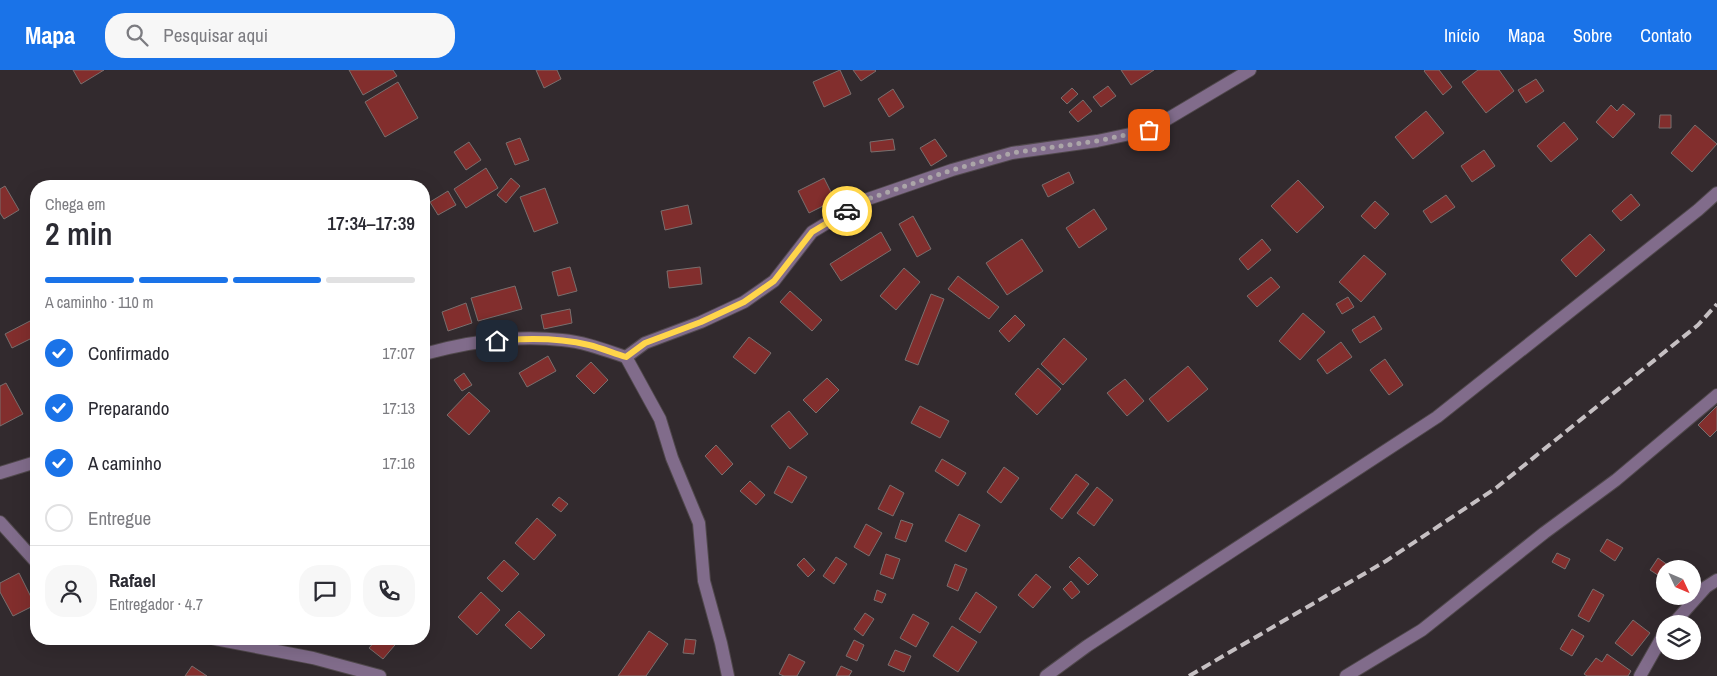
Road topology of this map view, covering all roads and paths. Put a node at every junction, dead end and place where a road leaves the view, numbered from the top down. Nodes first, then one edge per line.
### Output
1 (1250, 70) edge
2 (1717, 193) edge
3 (430, 352) edge
4 (626, 357) junction
5 (1717, 395) edge
6 (30, 464) edge
7 (0, 473) edge
8 (0, 522) edge
9 (30, 555) edge
10 (1717, 580) edge
11 (1681, 615) edge
12 (246, 645) edge
13 (1656, 648) edge
14 (380, 676) edge
15 (728, 676) edge
16 (1046, 676) edge
17 (1346, 676) edge
18 (1640, 676) edge

1 - 4 street
2 - 16 street
3 - 4 street
4 - 15 street
5 - 17 street
6 - 7 street
8 - 9 street
10 - 11 street
12 - 14 street
13 - 18 street

